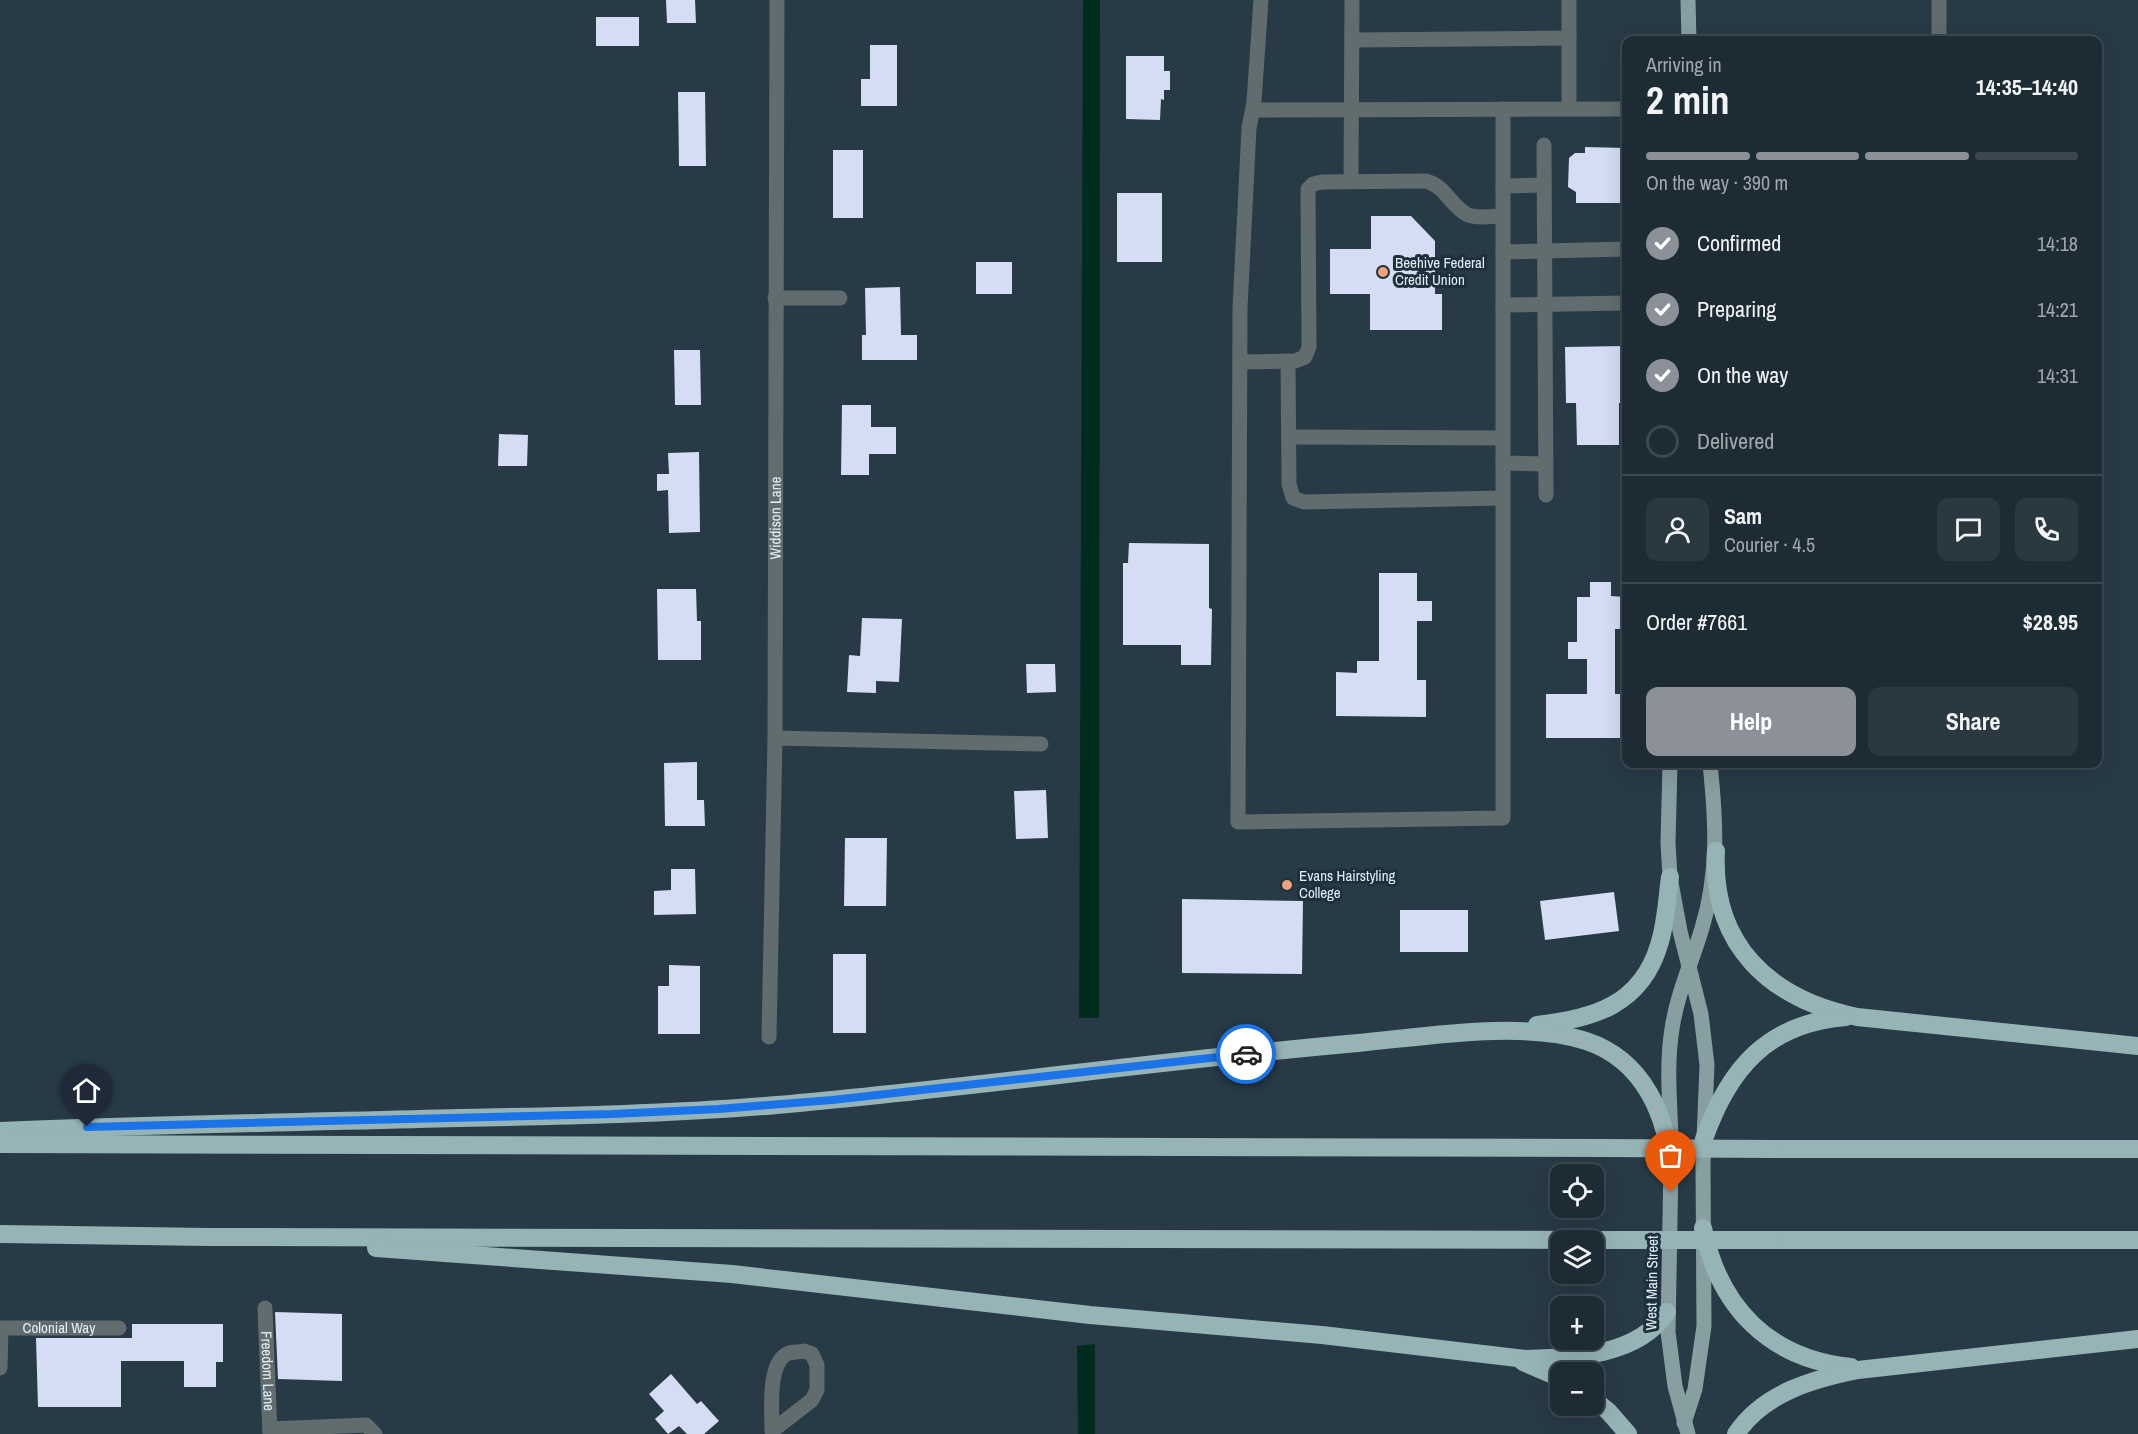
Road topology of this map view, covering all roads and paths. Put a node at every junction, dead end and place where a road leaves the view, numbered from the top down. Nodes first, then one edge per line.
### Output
1 (777, 0) edge
2 (1261, 0) edge
3 (1352, 0) edge
4 (1569, 0) edge
5 (1688, 0) edge
6 (1939, 0) edge
7 (1689, 36) edge
8 (1939, 36) edge
9 (1569, 38) junction
10 (1352, 40) junction
11 (1351, 108) junction
12 (1503, 109) junction
13 (1569, 109) junction
14 (1622, 109) edge
15 (1252, 110) junction
16 (1544, 145) dead end
17 (1351, 181) junction
18 (1544, 185) junction
19 (1503, 186) junction
20 (1503, 216) junction
21 (1622, 249) edge
22 (1545, 251) junction
23 (1503, 252) junction
24 (775, 298) junction
25 (840, 298) dead end
26 (1622, 303) edge
27 (1503, 304) junction
28 (1545, 305) junction
29 (1288, 361) junction
30 (1240, 362) junction
31 (1289, 437) junction
32 (1503, 438) junction
33 (1503, 463) junction
34 (1546, 464) junction
35 (1546, 495) dead end
36 (1503, 498) junction
37 (775, 738) junction
38 (1041, 744) dead end
39 (1671, 768) edge
40 (1710, 768) edge
41 (1716, 851) junction
42 (1670, 877) junction
43 (1689, 966) junction
44 (1857, 1017) junction
45 (1479, 1032) junction
46 (769, 1037) dead end
47 (2138, 1046) edge
48 (0, 1131) edge
49 (1704, 1139) junction
50 (0, 1144) edge
51 (2138, 1149) edge
52 (1671, 1173) junction
53 (1703, 1228) junction
54 (0, 1234) edge
55 (209, 1237) junction
56 (2138, 1240) edge
57 (265, 1308) dead end
58 (1667, 1312) junction
59 (119, 1328) dead end
60 (2138, 1339) edge
61 (1498, 1356) junction
62 (0, 1368) edge
63 (1882, 1368) junction
64 (1550, 1374) edge
65 (1604, 1408) edge
66 (370, 1430) edge
67 (1684, 1430) edge
68 (270, 1432) edge
69 (772, 1432) edge
70 (1628, 1434) edge
71 (1736, 1434) edge

1 - 24 street, Widdison Lane
2 - 15 street
3 - 10 street
4 - 9 street
5 - 7 main road
6 - 8 street
9 - 10 street
9 - 13 street
10 - 11 street
11 - 12 street
11 - 15 street
11 - 17 street
12 - 13 street
12 - 19 street
13 - 14 street
15 - 30 street
16 - 18 street
17 - 20 street
17 - 29 street
18 - 19 street
18 - 22 street
19 - 20 street
20 - 23 street
21 - 22 street
22 - 23 street
22 - 28 street
23 - 27 street
24 - 25 street
24 - 37 street, Widdison Lane
26 - 28 street
27 - 28 street
27 - 32 street
28 - 34 street
29 - 30 street
29 - 31 street
30 - 36 street
31 - 32 street
31 - 36 street
32 - 33 street
33 - 34 street
33 - 36 street
34 - 35 street
37 - 38 street
37 - 46 street, Widdison Lane
39 - 42 main road, West Main Street
40 - 41 main road, West Main Street
41 - 43 main road, West Main Street
41 - 44 highway
42 - 43 main road, West Main Street
42 - 45 highway
43 - 49 main road, West Main Street
43 - 52 main road, West Main Street
44 - 47 highway
44 - 49 highway
45 - 48 highway
45 - 52 highway
49 - 53 main road, West Main Street
50 - 51 highway, bridge
52 - 58 main road, West Main Street
53 - 63 highway
53 - 67 main road, West Main Street
54 - 55 highway
55 - 56 highway, bridge
55 - 61 highway
57 - 68 street, Freedom Lane
58 - 61 highway
58 - 67 main road, West Main Street
59 - 62 street, Colonial Way
60 - 63 highway
61 - 64 highway
63 - 71 highway
65 - 70 highway
66 - 68 street
69 - 69 street

